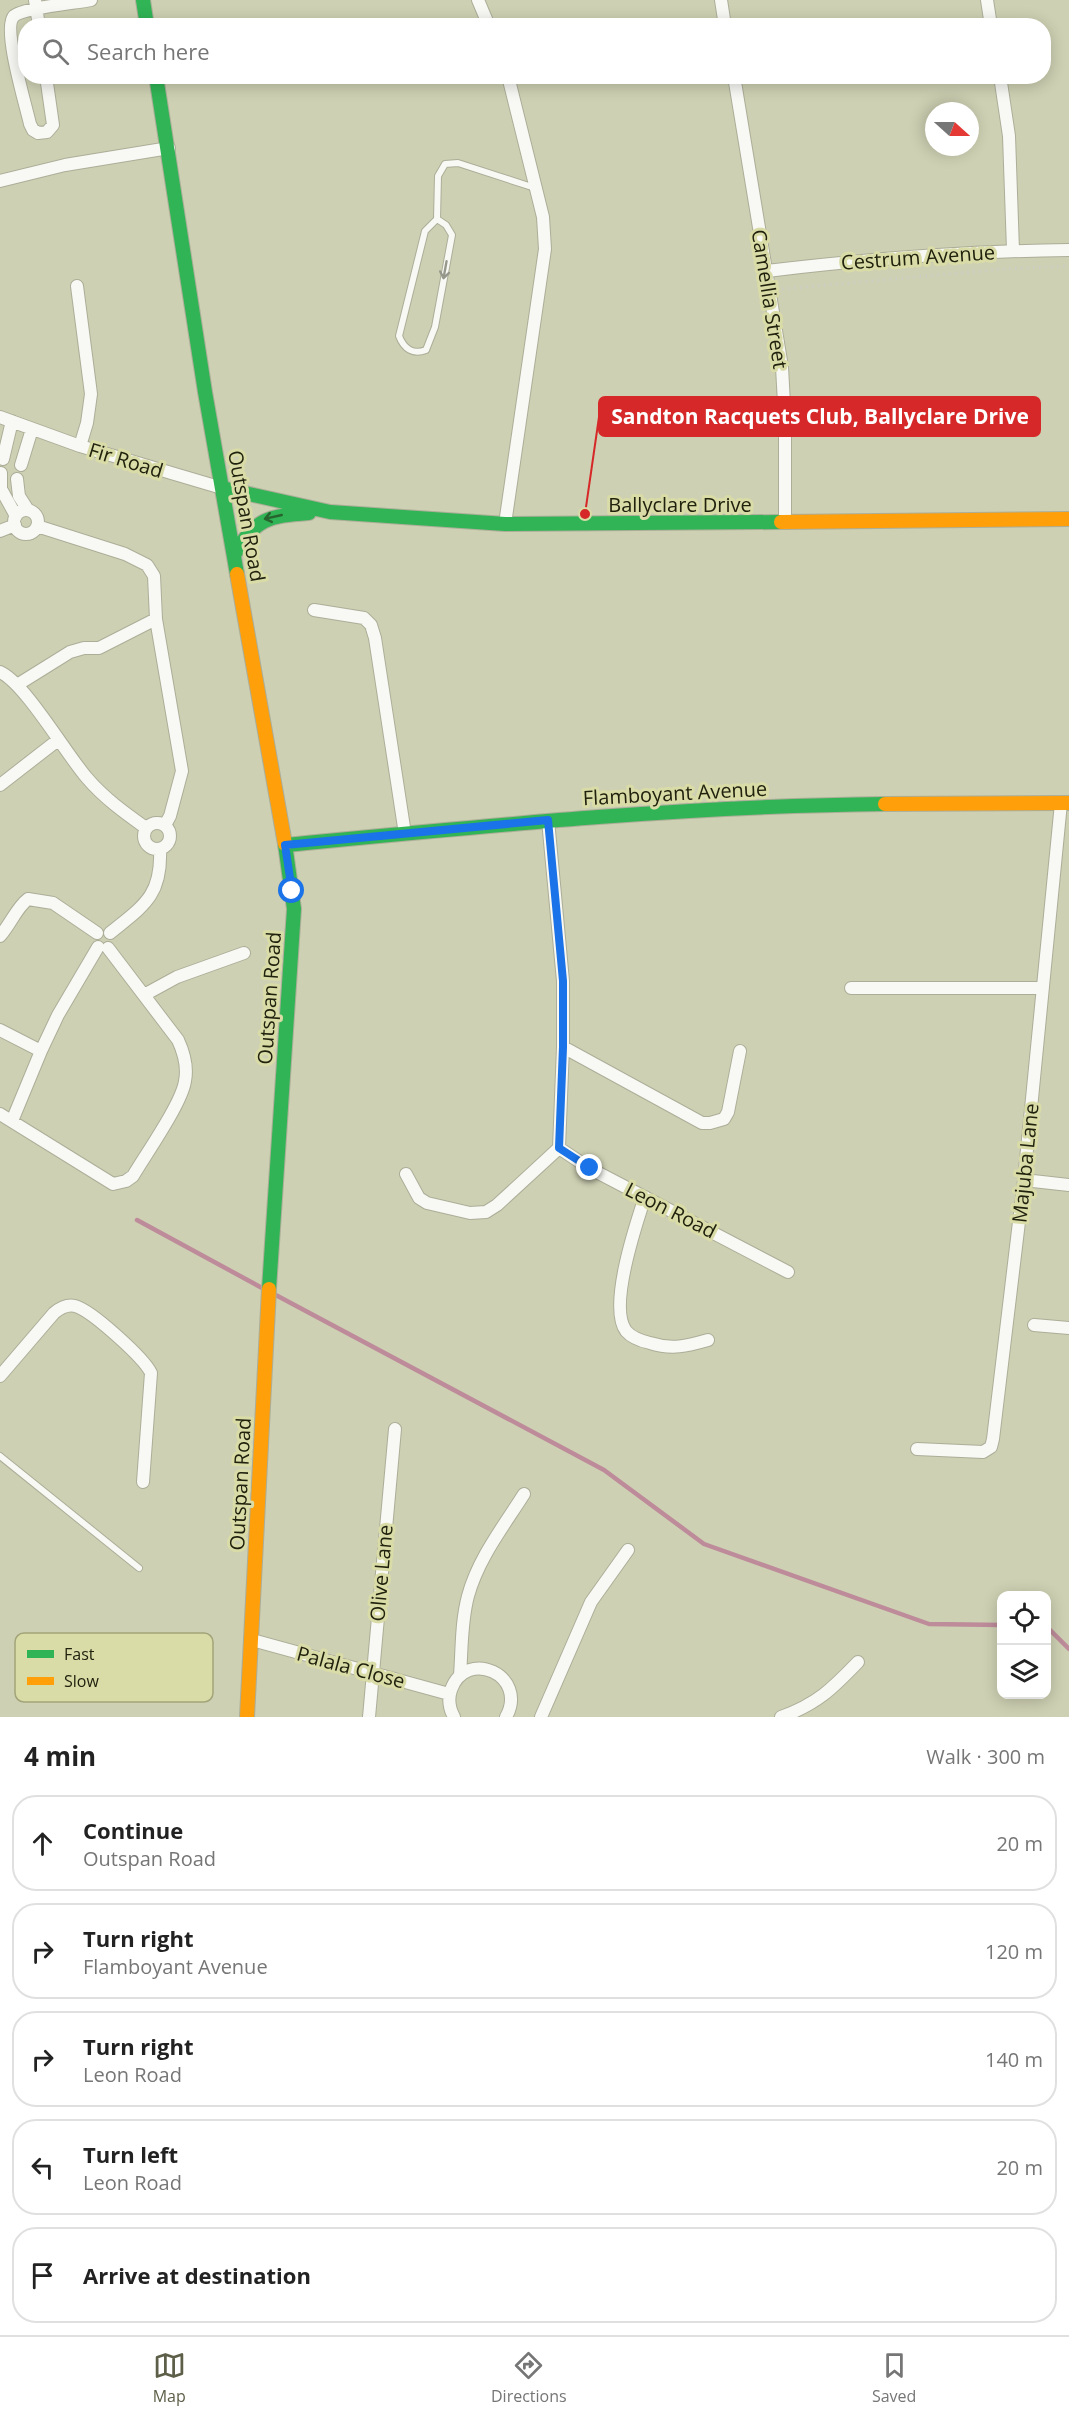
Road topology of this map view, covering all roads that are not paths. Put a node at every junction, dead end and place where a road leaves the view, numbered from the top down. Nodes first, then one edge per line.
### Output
1 (91, 0) edge
2 (143, 0) edge
3 (478, 0) edge
4 (721, 0) edge
5 (987, 0) edge
6 (36, 4) edge
7 (146, 18) edge
8 (486, 18) edge
9 (724, 18) edge
10 (990, 18) edge
11 (18, 70) edge
12 (21, 84) edge
13 (47, 84) edge
14 (157, 84) edge
15 (510, 84) edge
16 (735, 84) edge
17 (1001, 84) edge
18 (169, 148) junction
19 (0, 181) edge
20 (536, 188) junction
21 (437, 219) junction
22 (1013, 250) junction
23 (1069, 250) edge
24 (767, 271) junction
25 (77, 286) dead end
26 (6, 419) edge
27 (32, 429) junction
28 (80, 446) junction
29 (3, 459) dead end
30 (21, 464) dead end
31 (1, 474) edge
32 (17, 479) dead end
33 (222, 488) junction
34 (28, 510) junction
35 (330, 512) junction
36 (1069, 519) edge
37 (15, 521) junction
38 (785, 523) junction
39 (505, 524) junction
40 (37, 526) junction
41 (0, 531) edge
42 (234, 555) junction
43 (314, 610) dead end
44 (156, 619) junction
45 (0, 672) edge
46 (17, 685) junction
47 (58, 740) junction
48 (0, 785) edge
49 (1065, 803) edge
50 (548, 820) junction
51 (165, 825) junction
52 (146, 828) junction
53 (405, 834) junction
54 (285, 845) junction
55 (160, 850) junction
56 (97, 933) junction
57 (110, 933) junction
58 (0, 936) edge
59 (103, 947) junction
60 (244, 953) dead end
61 (851, 988) dead end
62 (1042, 988) junction
63 (144, 995) junction
64 (0, 1030) edge
65 (563, 1047) junction
66 (40, 1051) junction
67 (740, 1051) dead end
68 (0, 1114) edge
69 (12, 1121) junction
70 (559, 1148) junction
71 (406, 1174) dead end
72 (1024, 1180) junction
73 (1069, 1185) edge
74 (645, 1197) junction
75 (788, 1272) dead end
76 (1034, 1325) dead end
77 (1069, 1328) edge
78 (708, 1340) dead end
79 (0, 1376) edge
80 (395, 1429) dead end
81 (917, 1449) dead end
82 (0, 1456) edge
83 (143, 1482) dead end
84 (524, 1494) dead end
85 (628, 1550) dead end
86 (139, 1568) dead end
87 (252, 1640) junction
88 (858, 1662) dead end
89 (372, 1672) junction
90 (460, 1675) junction
91 (449, 1694) junction
92 (247, 1717) edge
93 (369, 1717) edge
94 (454, 1717) edge
95 (506, 1717) edge
96 (541, 1717) edge
97 (781, 1717) edge

1 - 6 street
2 - 7 street
3 - 8 street
4 - 9 street
5 - 10 street
6 - 11 street
12 - 13 street
14 - 18 street, Outspan Road
15 - 20 street
16 - 24 street, Camellia Street
17 - 22 street
18 - 19 street
18 - 33 street, Outspan Road
20 - 21 lane
20 - 39 street
21 -> 21 lane
22 - 23 street, Cestrum Avenue
22 - 24 street, Cestrum Avenue
24 - 38 street, Camellia Street
25 - 28 street
26 - 27 street, Fir Road
26 - 29 street
27 - 28 street, Fir Road
27 - 30 street
28 - 33 street, Fir Road
31 - 37 street
32 - 34 street
33 - 35 street, Ballyclare Drive
33 - 42 street, Outspan Road
34 - 37 street
34 - 40 street
35 - 39 street, Ballyclare Drive
35 -> 42 street
36 - 38 street, Ballyclare Drive
37 - 40 street
37 - 41 street
38 - 39 street, Ballyclare Drive
40 - 44 street
42 - 54 street, Outspan Road
43 - 53 street
44 - 46 street
44 - 51 street
45 - 46 street
46 - 47 street
47 - 48 street
47 - 52 street
49 - 50 street, Flamboyant Avenue
49 - 62 street, Majuba Lane
50 - 53 street, Flamboyant Avenue
50 - 65 street
51 - 52 street
51 - 55 street
52 - 55 street
53 - 54 street, Flamboyant Avenue
54 - 87 street, Outspan Road
55 - 57 street
56 - 57 street
56 - 58 street
56 - 59 street
57 - 59 street
59 - 63 street
59 - 66 street
60 - 63 street
61 - 62 street
62 - 72 street, Majuba Lane
63 - 69 street
64 - 66 street
65 - 67 street
65 - 70 street
66 - 69 street
68 - 69 street
70 - 71 street
70 - 74 street, Leon Road
72 - 73 street
72 - 81 street, Majuba Lane
74 - 75 street, Leon Road
74 - 78 street
76 - 77 street
79 - 83 street
80 - 89 street, Olive Lane
82 - 86 lane
84 - 90 street
85 - 96 street
87 - 89 street, Palala Close
87 - 92 street, Outspan Road
88 - 97 street
89 - 91 street, Palala Close
89 - 93 street, Olive Lane
90 - 91 street
90 - 95 street
91 - 94 street

